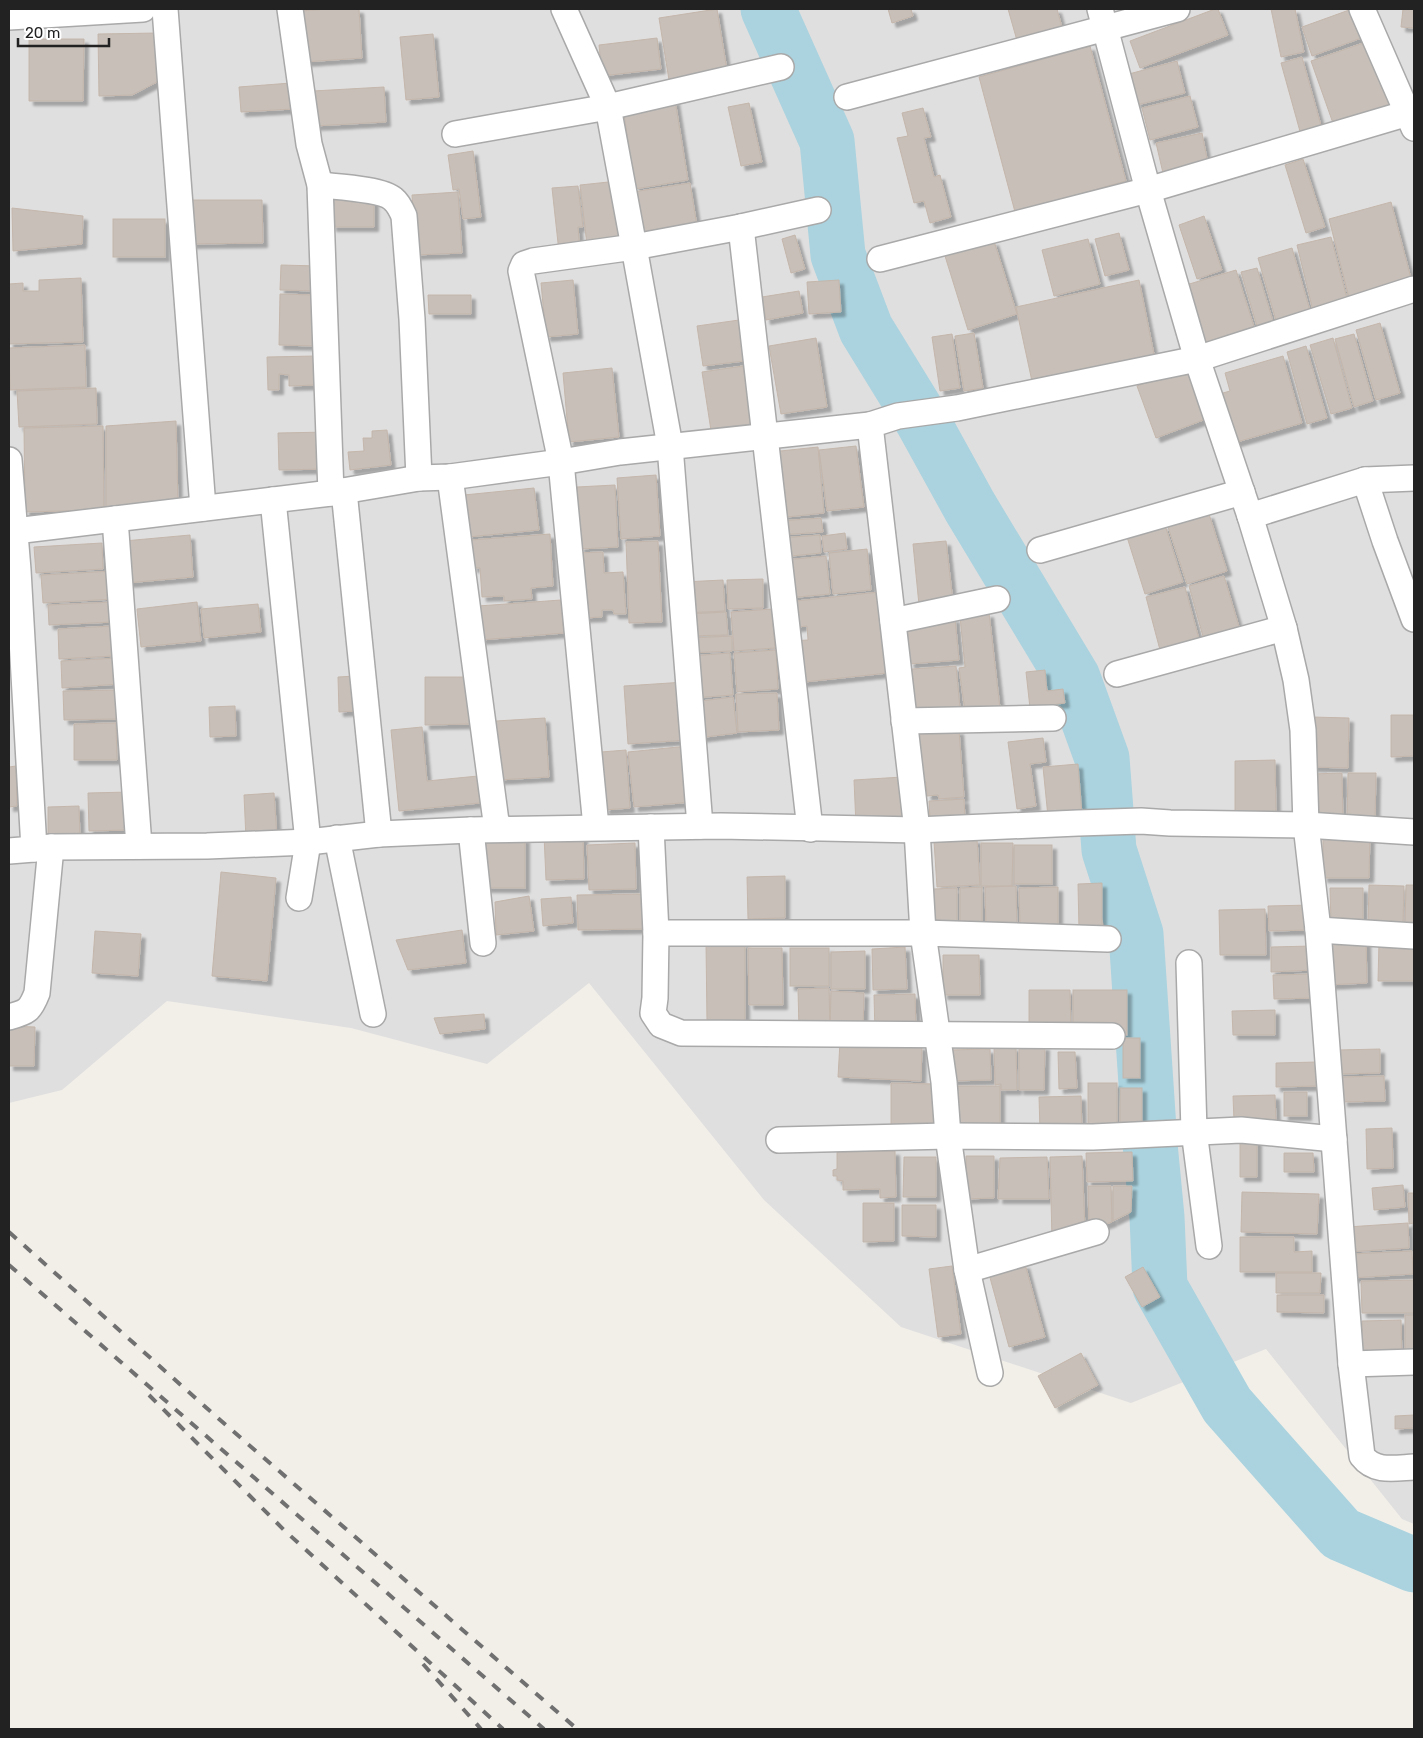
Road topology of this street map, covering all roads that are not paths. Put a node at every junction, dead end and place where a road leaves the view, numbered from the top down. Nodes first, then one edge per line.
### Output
1 (143, 9) edge
2 (165, 9) edge
3 (290, 9) edge
4 (564, 9) edge
5 (1177, 9) edge
6 (1362, 9) edge
7 (9, 17) edge
8 (1103, 19) edge
9 (781, 67) dead end
10 (847, 97) dead end
11 (608, 107) junction
12 (1411, 120) edge
13 (455, 134) dead end
14 (320, 185) junction
15 (1148, 190) junction
16 (818, 210) dead end
17 (741, 227) junction
18 (634, 247) junction
19 (880, 258) dead end
20 (1414, 288) edge
21 (1197, 359) junction
22 (870, 425) junction
23 (765, 435) junction
24 (670, 446) junction
25 (9, 460) edge
26 (561, 462) junction
27 (450, 477) junction
28 (419, 478) junction
29 (1414, 478) edge
30 (1365, 480) junction
31 (337, 492) junction
32 (1242, 492) junction
33 (273, 500) junction
34 (203, 508) junction
35 (1250, 516) junction
36 (115, 520) junction
37 (15, 531) junction
38 (1040, 550) dead end
39 (13, 570) edge
40 (997, 599) dead end
41 (1414, 619) edge
42 (894, 621) junction
43 (1284, 628) junction
44 (1117, 674) dead end
45 (1053, 718) dead end
46 (904, 721) junction
47 (1306, 825) junction
48 (700, 826) junction
49 (596, 827) junction
50 (652, 827) junction
51 (810, 828) junction
52 (497, 829) junction
53 (471, 830) junction
54 (917, 830) junction
55 (1414, 832) edge
56 (379, 834) junction
57 (337, 838) junction
58 (308, 842) junction
59 (139, 846) junction
60 (43, 848) junction
61 (9, 851) edge
62 (299, 898) dead end
63 (1318, 930) junction
64 (656, 933) junction
65 (923, 933) junction
66 (1414, 936) edge
67 (1108, 939) dead end
68 (483, 943) dead end
69 (1189, 963) dead end
70 (373, 1014) dead end
71 (9, 1016) edge
72 (936, 1034) junction
73 (1112, 1036) dead end
74 (1194, 1131) junction
75 (948, 1136) junction
76 (1334, 1139) junction
77 (779, 1140) dead end
78 (1096, 1232) dead end
79 (1209, 1246) dead end
80 (967, 1270) junction
81 (1414, 1362) edge
82 (1351, 1364) junction
83 (990, 1372) dead end
84 (1414, 1467) edge

1 - 7 street
2 - 34 street
3 - 14 street
4 - 11 street
5 - 8 street
6 - 12 street
8 - 10 street
8 - 15 street
9 - 11 street
11 - 13 street
11 - 18 street
12 - 15 street
14 - 28 street
14 - 31 street
15 - 19 street
15 - 21 street
16 - 17 street
17 - 18 street
17 - 23 street
18 - 24 street
18 - 26 street
20 - 21 street
21 - 22 street
21 - 32 street
22 - 23 street
22 - 42 street
23 - 24 street
23 - 51 street
24 - 26 street
24 - 48 street
25 - 37 street
26 - 27 street
26 - 49 street
27 - 28 street
27 - 52 street
28 - 31 street
29 - 30 street
30 - 35 street
30 - 41 street
31 - 33 street
31 - 56 street
32 - 35 street
32 - 38 street
33 - 34 street
33 - 58 street
34 - 36 street
35 - 43 street
36 - 37 street
36 - 59 street
37 - 39 street
39 - 60 street
40 - 42 street
42 - 46 street
43 - 44 street
43 - 47 street
45 - 46 street
46 - 54 street
47 - 54 street
47 - 55 street
47 - 63 street
48 - 50 street
48 - 51 street
49 - 50 street
49 - 52 street
50 - 64 street
51 - 54 street
52 - 53 street
53 - 56 street
53 - 68 street
54 - 65 street
56 - 57 street
57 - 58 street
57 - 70 street
58 - 59 street
58 - 62 street
59 - 60 street
60 - 61 street
60 - 71 street
63 - 66 street
63 - 76 street
64 - 65 street
64 - 72 street
65 - 67 street
65 - 72 street
69 - 74 street
72 - 73 street
72 - 75 street
74 - 75 street
74 - 76 street
74 - 79 street
75 - 77 street
75 - 80 street
76 - 82 street
78 - 80 street
80 - 83 street
81 - 82 street
82 - 84 street

